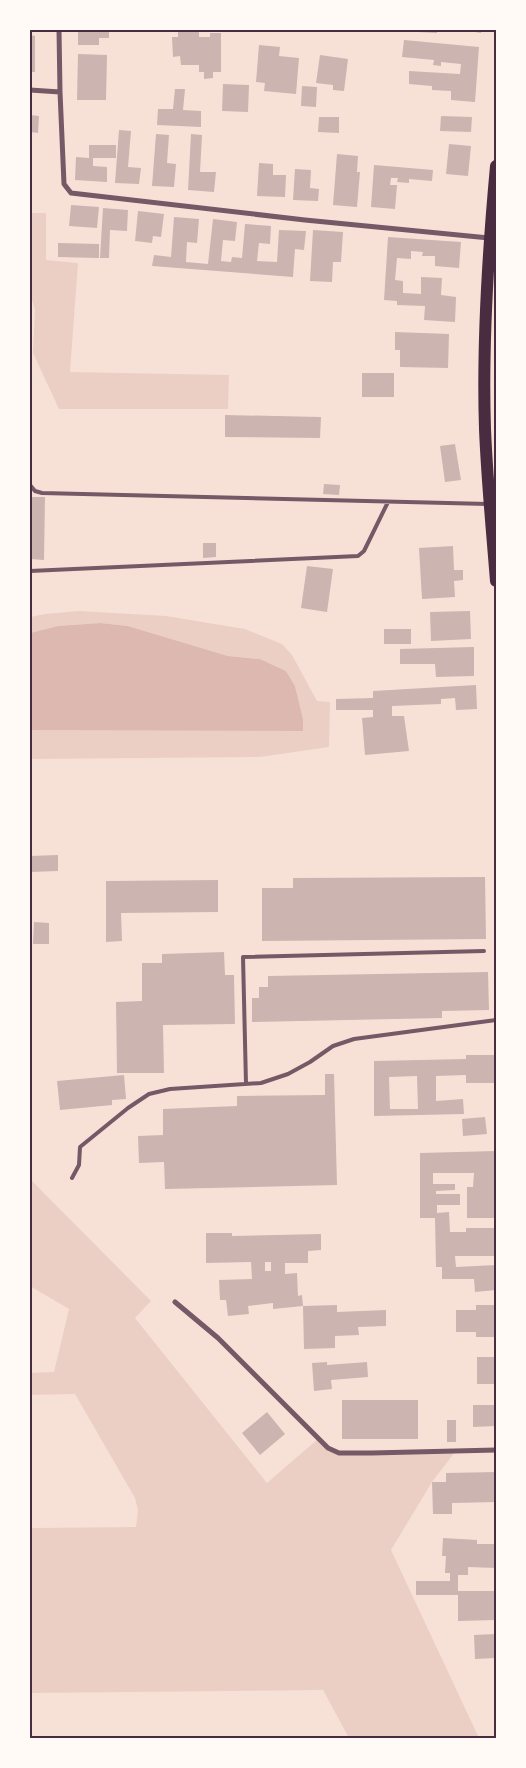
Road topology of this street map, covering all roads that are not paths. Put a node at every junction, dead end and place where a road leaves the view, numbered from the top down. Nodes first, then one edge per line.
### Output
1 (58, 30) edge
2 (30, 90) edge
3 (60, 92) junction
4 (496, 166) edge
5 (489, 238) junction
6 (30, 485) edge
7 (388, 502) junction
8 (490, 504) junction
9 (30, 571) edge
10 (496, 581) edge
11 (484, 951) dead end
12 (496, 1020) edge
13 (246, 1084) junction
14 (72, 1178) dead end
15 (175, 1302) dead end
16 (496, 1450) edge

1 - 3 street
2 - 3 street
3 - 5 street
4 - 5 main road
5 - 8 main road
6 - 7 lane
7 - 8 lane
7 - 9 lane
8 - 10 main road
11 - 13 lane
12 - 13 lane
13 - 14 lane
15 - 16 street

